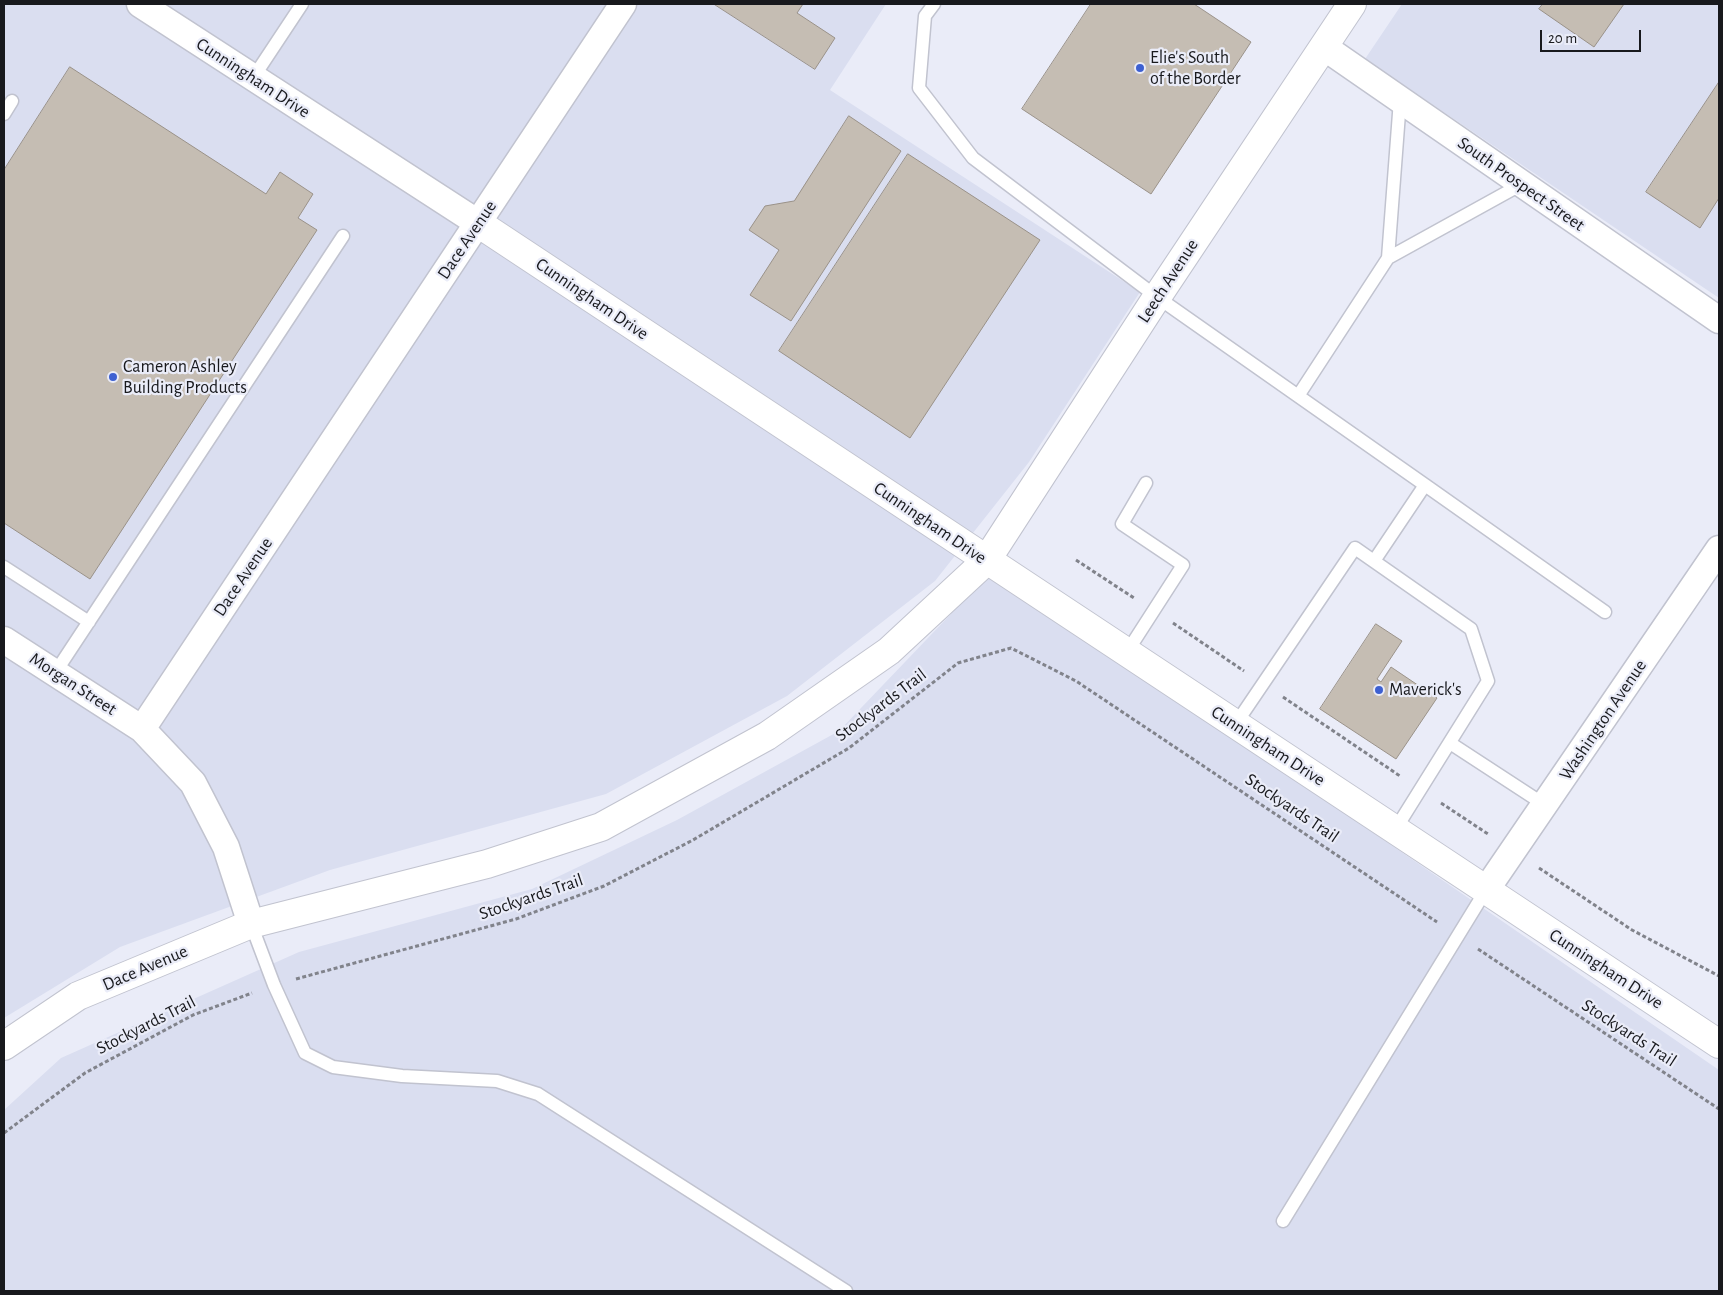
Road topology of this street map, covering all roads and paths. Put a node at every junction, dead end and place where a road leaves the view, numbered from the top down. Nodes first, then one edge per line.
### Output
1 (140, 4) edge
2 (302, 4) edge
3 (623, 4) edge
4 (934, 4) edge
5 (1347, 5) edge
6 (1324, 47) junction
7 (253, 78) junction
8 (1400, 100) junction
9 (12, 101) dead end
10 (4, 114) edge
11 (1522, 184) junction
12 (478, 223) junction
13 (343, 236) dead end
14 (1388, 258) junction
15 (1157, 297) junction
16 (1719, 320) edge
17 (1298, 396) junction
18 (1146, 483) dead end
19 (1425, 485) junction
20 (1719, 549) edge
21 (986, 560) junction
22 (1076, 560) dead end
23 (1374, 561) junction
24 (4, 567) edge
25 (1153, 610) junction
26 (1605, 612) dead end
27 (89, 622) junction
28 (4, 640) edge
29 (1127, 652) junction
30 (55, 673) junction
31 (1263, 684) junction
32 (1235, 725) junction
33 (142, 729) junction
34 (1450, 743) junction
35 (1421, 790) junction
36 (1545, 805) junction
37 (1395, 830) junction
38 (1513, 851) junction
39 (1486, 890) junction
40 (252, 924) junction
41 (1458, 936) junction
42 (1719, 976) edge
43 (274, 985) junction
44 (1719, 1044) edge
45 (4, 1046) edge
46 (1719, 1109) edge
47 (4, 1133) edge
48 (1283, 1221) dead end
49 (846, 1291) edge

1 - 7 street, Cunningham Drive
2 - 7 lane
3 - 12 street, Dace Avenue
4 - 15 lane
5 - 6 main road, Leech Avenue
6 - 8 street, South Prospect Street
6 - 15 main road, Leech Avenue
7 - 12 street, Cunningham Drive
8 - 11 street, South Prospect Street
8 - 14 lane
9 - 10 lane
11 - 14 lane
11 - 16 street, South Prospect Street
12 - 21 main road, Cunningham Drive
12 - 33 street, Dace Avenue
13 - 27 lane
14 - 17 lane
15 - 17 lane
15 - 21 main road, Leech Avenue
17 - 19 lane
18 - 25 lane
19 - 23 lane
19 - 26 lane
20 - 36 street, Washington Avenue
21 - 29 main road, Cunningham Drive
21 - 40 main road, Leech Avenue
22 - 25 path
23 - 31 lane
23 - 34 lane
24 - 27 lane
25 - 29 lane
25 - 31 path
27 - 30 lane
28 - 30 street, Morgan Street
29 - 32 main road, Cunningham Drive
30 - 33 street, Morgan Street
31 - 32 lane
31 - 35 path
32 - 37 main road, Cunningham Drive
33 - 40 street
34 - 35 lane
34 - 36 lane
35 - 37 lane
35 - 38 path
36 - 38 street, Washington Avenue
37 - 39 main road, Cunningham Drive
38 - 39 street, Washington Avenue
38 - 42 path
39 - 41 lane
39 - 44 main road, Cunningham Drive
40 - 43 lane
40 - 45 main road, Dace Avenue
41 - 43 path, Stockyards Trail
41 - 46 path, Stockyards Trail
41 - 48 lane
43 - 47 path, Stockyards Trail
43 - 49 lane

